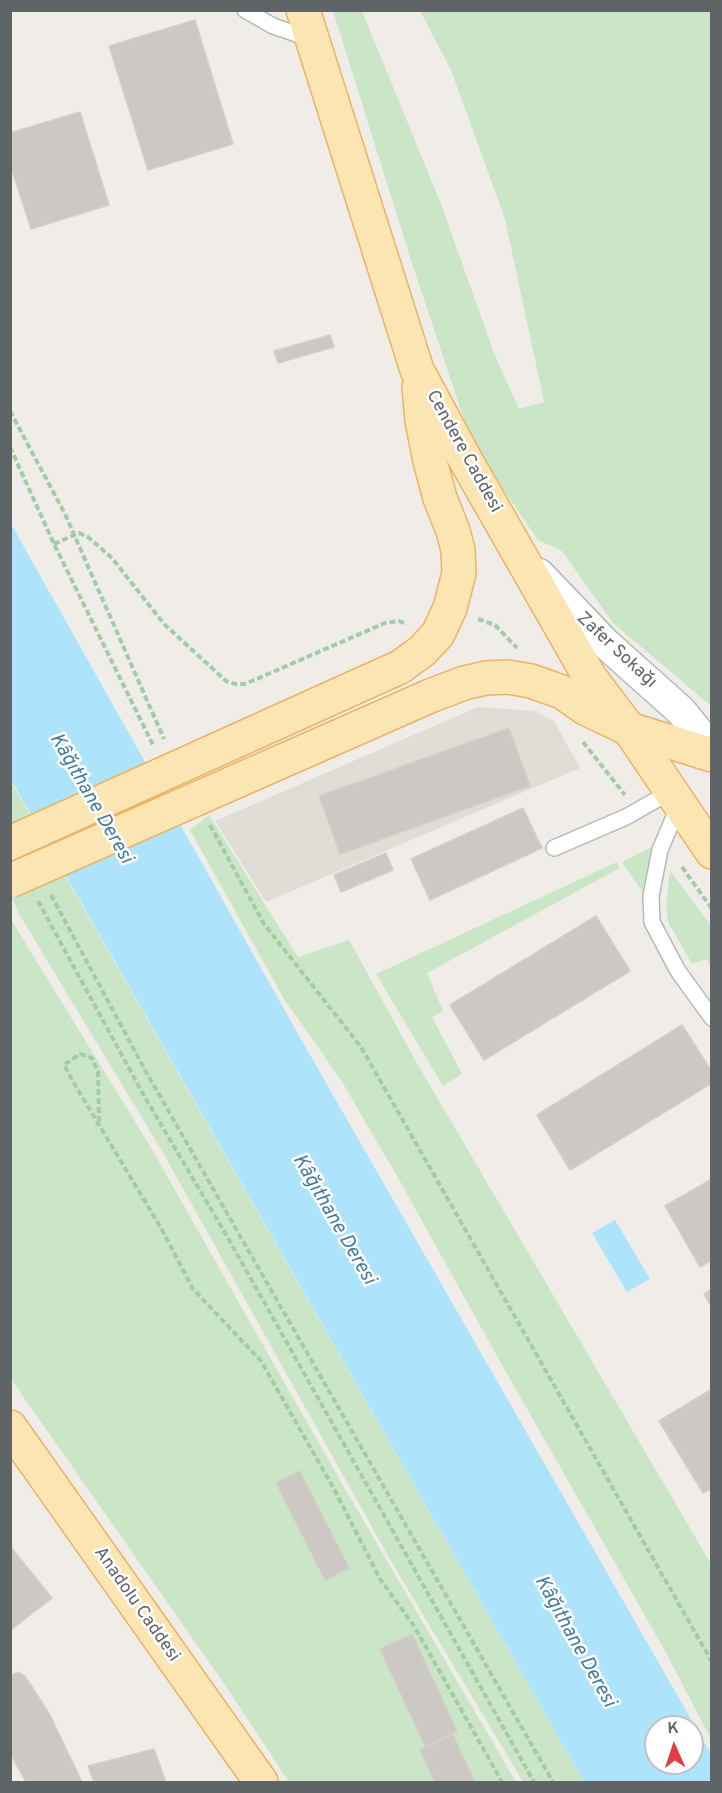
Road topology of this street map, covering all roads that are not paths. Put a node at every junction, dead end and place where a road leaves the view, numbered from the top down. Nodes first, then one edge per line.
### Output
1 (245, 10) edge
2 (308, 25) edge
3 (417, 370) junction
4 (519, 553) junction
5 (629, 729) junction
6 (711, 749) edge
7 (711, 755) edge
8 (675, 798) junction
9 (10, 843) edge
10 (554, 848) dead end
11 (711, 852) edge
12 (23, 889) edge
13 (711, 1018) edge
14 (10, 1427) edge
15 (261, 1782) edge

1 - 2 lane
2 - 3 main road, Cendere Caddesi
3 - 4 main road, Cendere Caddesi
3 - 9 main road, bridge
4 - 5 main road, Cendere Caddesi
4 - 6 street, Zafer Sokağı
5 - 7 main road
5 - 8 main road, Cendere Caddesi
5 - 12 main road, bridge
8 - 10 lane
8 - 11 main road, Cendere Caddesi
8 - 13 lane
14 - 15 main road, Anadolu Caddesi

